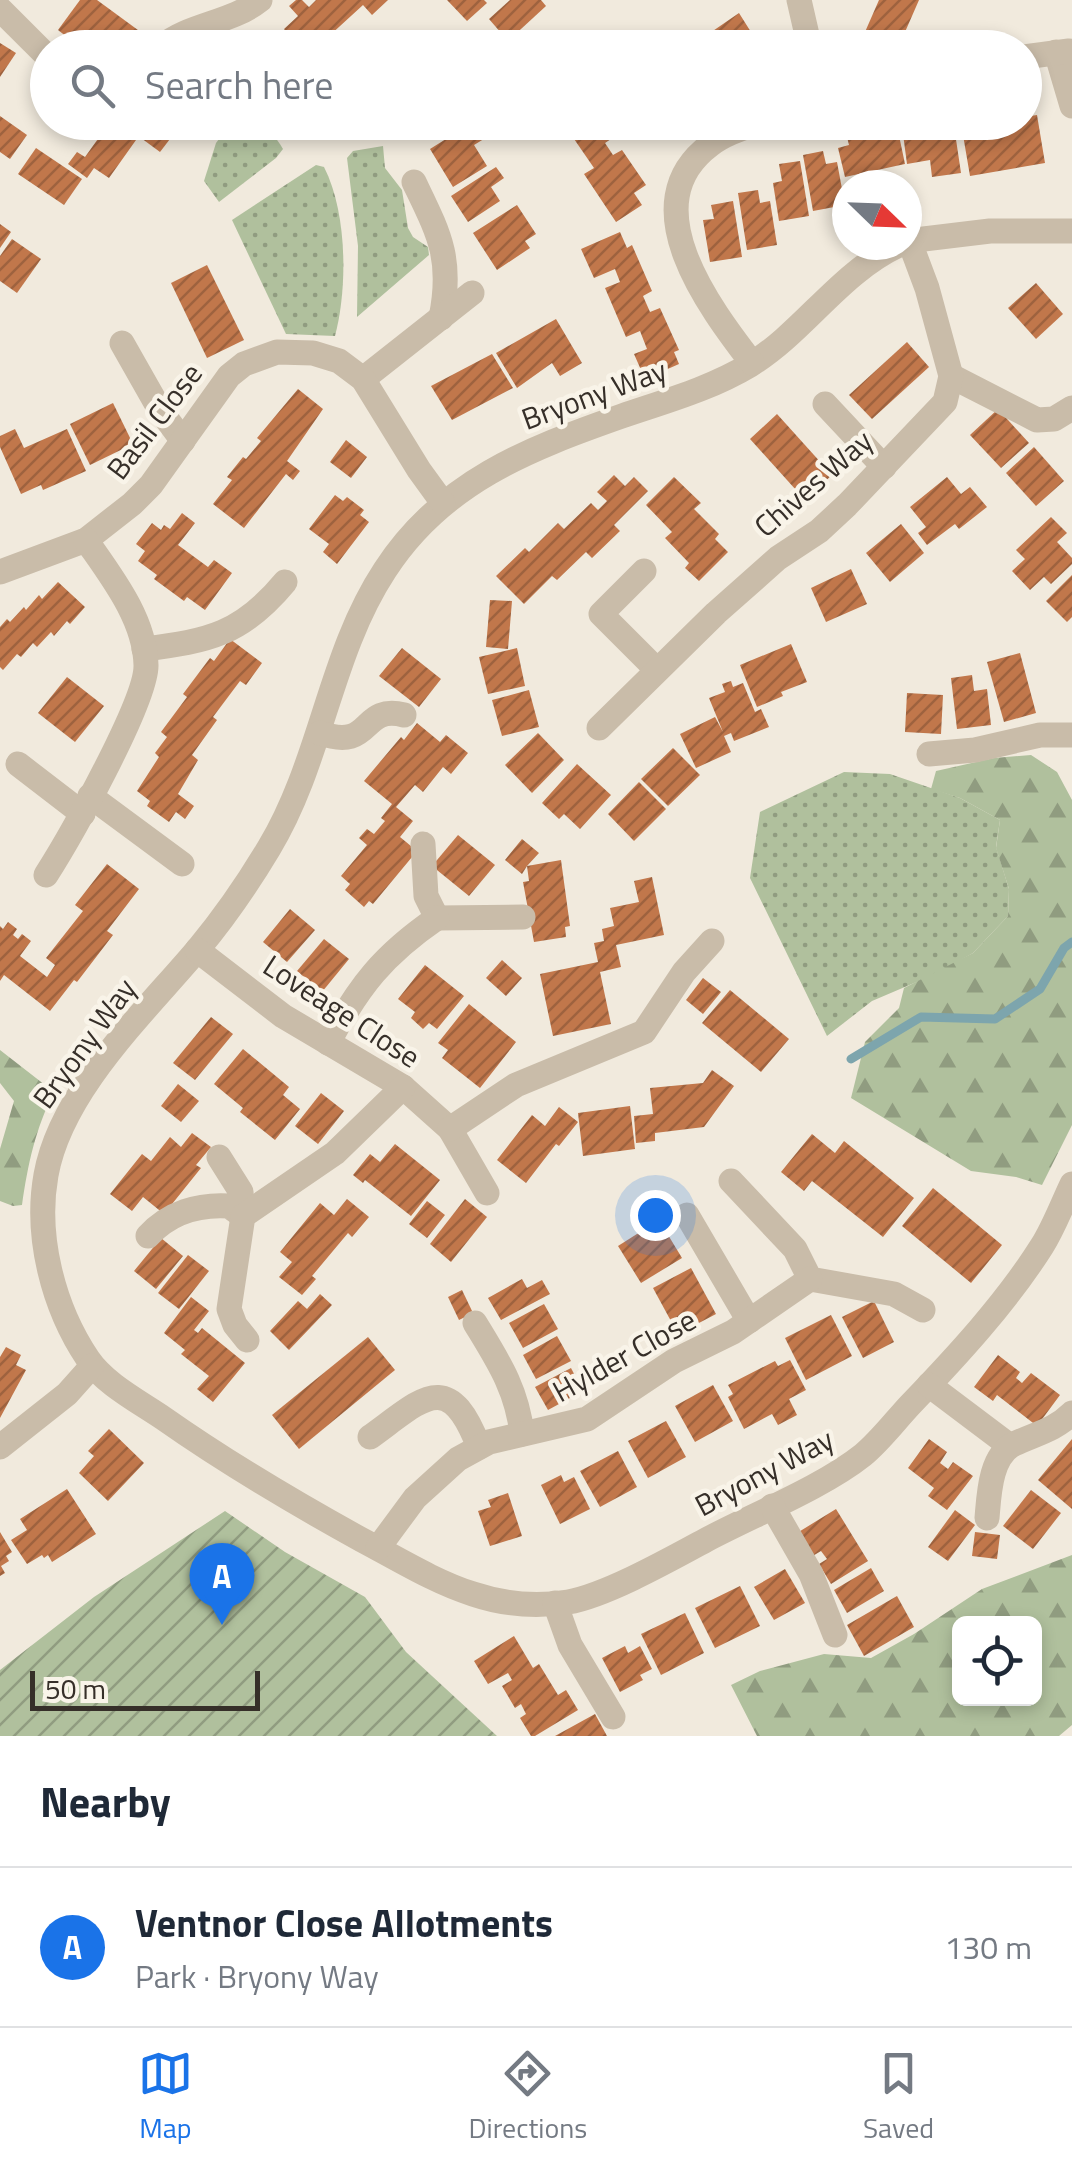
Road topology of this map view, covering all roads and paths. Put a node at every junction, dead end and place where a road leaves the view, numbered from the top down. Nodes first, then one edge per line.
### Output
1 (260, 0) edge
2 (799, 0) edge
3 (0, 8) edge
4 (190, 30) edge
5 (806, 30) edge
6 (30, 38) edge
7 (1049, 53) edge
8 (1072, 106) edge
9 (718, 140) edge
10 (414, 182) dead end
11 (1072, 231) edge
12 (922, 240) edge
13 (874, 260) edge
14 (914, 260) edge
15 (472, 293) dead end
16 (440, 318) junction
17 (122, 344) dead end
18 (752, 364) junction
19 (951, 376) junction
20 (364, 379) junction
21 (825, 404) dead end
22 (1072, 408) edge
23 (183, 441) junction
24 (884, 467) junction
25 (444, 503) junction
26 (86, 540) junction
27 (644, 571) dead end
28 (0, 572) edge
29 (285, 582) dead end
30 (144, 648) junction
31 (656, 670) junction
32 (404, 714) dead end
33 (599, 728) dead end
34 (320, 733) junction
35 (1072, 735) edge
36 (929, 754) dead end
37 (18, 764) dead end
38 (82, 815) junction
39 (424, 844) dead end
40 (182, 864) dead end
41 (46, 875) dead end
42 (523, 917) dead end
43 (436, 918) junction
44 (712, 940) dead end
45 (197, 950) junction
46 (328, 1043) junction
47 (403, 1087) junction
48 (450, 1129) junction
49 (219, 1157) dead end
50 (731, 1181) dead end
51 (1072, 1184) edge
52 (487, 1193) dead end
53 (688, 1215) dead end
54 (243, 1216) junction
55 (148, 1236) dead end
56 (810, 1279) junction
57 (922, 1310) dead end
58 (749, 1321) junction
59 (475, 1323) dead end
60 (248, 1340) dead end
61 (92, 1366) junction
62 (929, 1385) junction
63 (1072, 1413) edge
64 (522, 1434) junction
65 (370, 1438) dead end
66 (1010, 1446) junction
67 (0, 1447) edge
68 (479, 1448) junction
69 (772, 1506) junction
70 (987, 1518) dead end
71 (378, 1548) junction
72 (554, 1603) junction
73 (835, 1635) dead end
74 (613, 1717) dead end

1 - 4 street
2 - 5 street
3 - 6 street
7 - 8 street
9 - 18 street
10 - 16 street
11 - 12 street, Bryony Way
13 - 18 street, Bryony Way
14 - 19 street
15 - 16 street
16 - 20 street
17 - 23 street
18 - 25 street, Bryony Way
19 - 22 street
19 - 24 street, Chives Way
20 - 23 street, Basil Close
20 - 25 street
21 - 24 street
23 - 26 street, Basil Close
24 - 31 street, Chives Way
25 - 34 street, Bryony Way
26 - 28 street, Basil Close
26 - 30 street
27 - 31 street
29 - 30 street
30 - 38 street
31 - 33 street, Chives Way
32 - 34 street
34 - 45 street, Bryony Way
35 - 36 street
37 - 38 street
38 - 40 street
38 - 41 street
39 - 43 street
42 - 43 street
43 - 46 street
44 - 48 street
45 - 46 street, Loveage Close
45 - 61 street, Bryony Way
46 - 47 street, Loveage Close
47 - 48 street, Loveage Close
47 - 54 street
48 - 52 street, Loveage Close
49 - 54 street
50 - 56 street
51 - 62 street, Bryony Way
53 - 58 street
54 - 55 street
54 - 60 street
56 - 57 street
56 - 58 street, Hylder Close
58 - 64 street, Hylder Close
59 - 64 street
61 - 67 street
61 - 71 street, Bryony Way
62 - 66 street
62 - 69 street, Bryony Way
63 - 66 street
64 - 68 street, Hylder Close
65 - 68 street
66 - 70 street
68 - 71 street, Hylder Close
69 - 72 street, Bryony Way
69 - 73 street
71 - 72 street, Bryony Way
72 - 74 street

